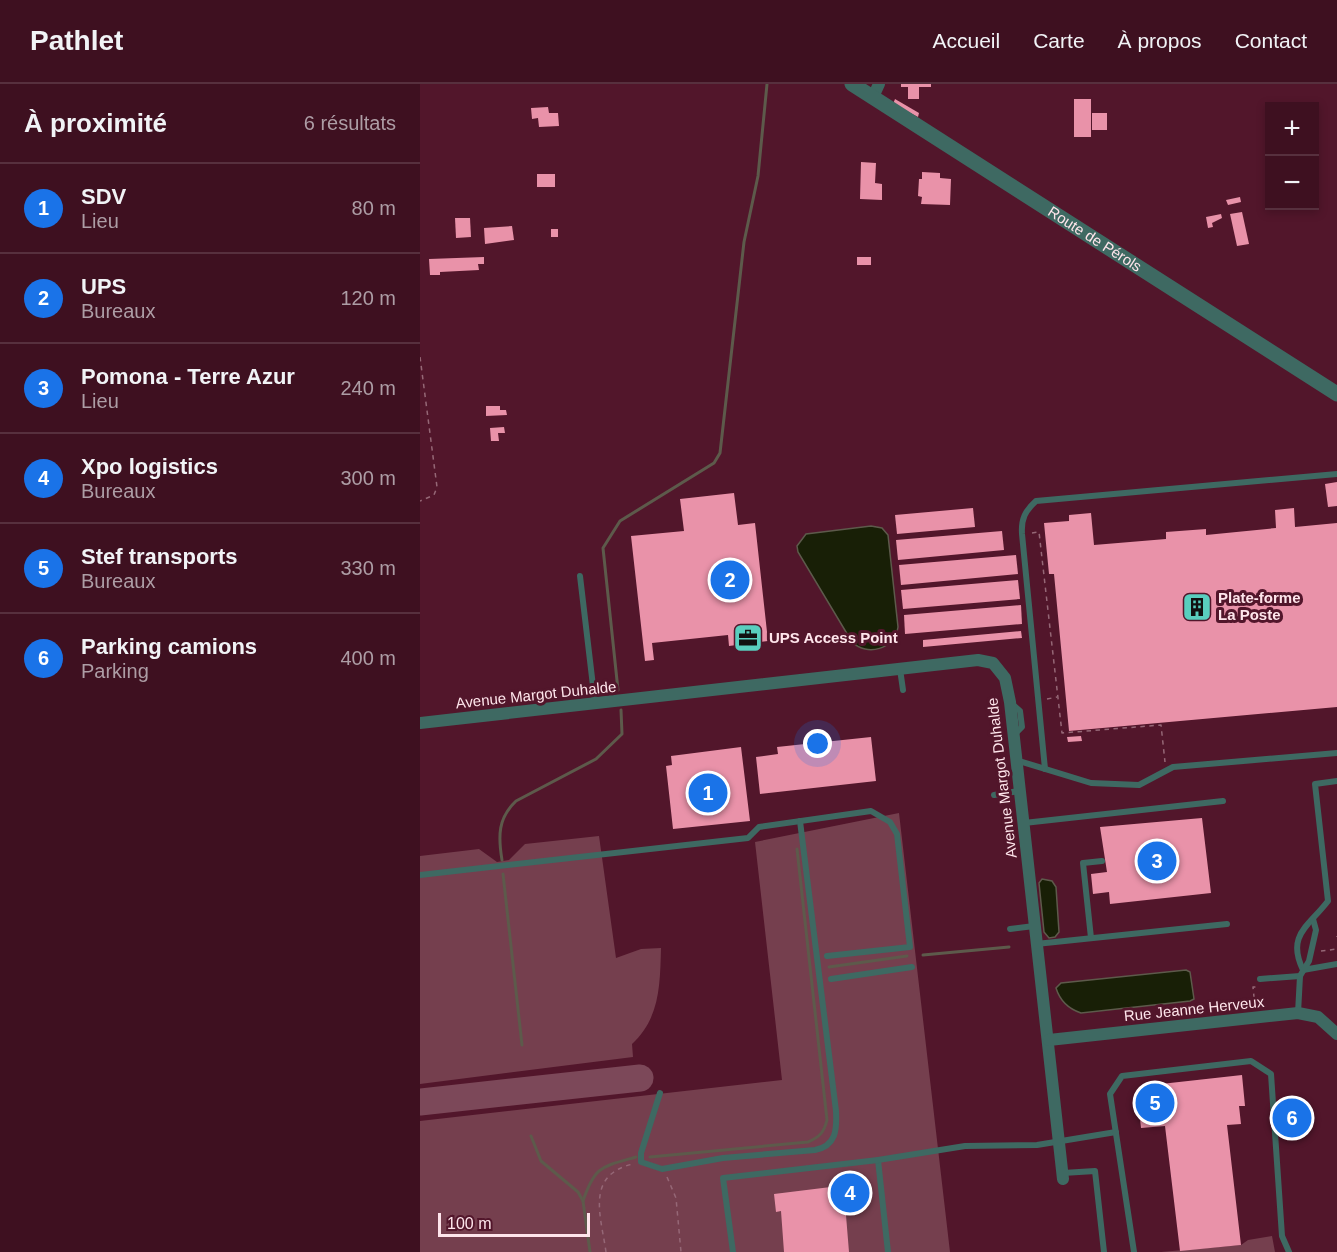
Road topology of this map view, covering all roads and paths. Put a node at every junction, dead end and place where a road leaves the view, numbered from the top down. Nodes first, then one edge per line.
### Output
1 (852, 84) edge
2 (876, 91) edge
3 (420, 357) edge
4 (1337, 394) edge
5 (1337, 474) edge
6 (420, 501) edge
7 (1022, 534) junction
8 (580, 576) dead end
9 (900, 669) junction
10 (903, 690) dead end
11 (595, 703) junction
12 (420, 723) edge
13 (1337, 753) edge
14 (1016, 760) junction
15 (1046, 769) junction
16 (1166, 771) junction
17 (1337, 782) edge
18 (1019, 791) junction
19 (994, 795) dead end
20 (1223, 801) dead end
21 (800, 821) junction
22 (1023, 823) junction
23 (1102, 861) dead end
24 (420, 875) edge
25 (1313, 919) junction
26 (1227, 924) dead end
27 (1034, 926) junction
28 (1010, 929) dead end
29 (1091, 938) junction
30 (1035, 944) junction
31 (1337, 949) edge
32 (1311, 951) junction
33 (827, 956) dead end
34 (1337, 964) edge
35 (912, 967) dead end
36 (1301, 973) junction
37 (831, 979) dead end
38 (1260, 979) dead end
39 (1298, 1013) junction
40 (1337, 1034) edge
41 (1049, 1040) junction
42 (660, 1093) dead end
43 (1116, 1132) junction
44 (1059, 1140) junction
45 (878, 1160) junction
46 (641, 1162) junction
47 (662, 1169) junction
48 (1063, 1176) joint
49 (606, 1252) edge
50 (681, 1252) edge
51 (733, 1252) edge
52 (888, 1252) edge
53 (1104, 1252) edge
54 (1134, 1252) edge
55 (1289, 1252) edge

1 - 2 street, Route de Pérols
2 - 4 street, Route de Pérols
3 - 6 path
5 - 7 lane
7 - 15 lane
7 - 16 path
8 - 11 lane
9 - 10 lane
9 - 11 street, Avenue Margot Duhalde
9 - 14 street, Avenue Margot Duhalde
11 - 12 street, Avenue Margot Duhalde
13 - 16 lane
14 - 15 lane
14 - 18 street, Avenue Margot Duhalde
15 - 16 lane
17 - 25 lane
18 - 19 lane
18 - 22 street, Avenue Margot Duhalde
20 - 22 lane
21 - 24 lane
21 - 33 lane
21 - 47 lane
22 - 27 street, Avenue Margot Duhalde
23 - 29 lane
25 - 32 lane
25 - 36 lane
26 - 29 lane
27 - 28 lane
27 - 30 street, Avenue Margot Duhalde
29 - 30 lane
30 - 41 street, Avenue Margot Duhalde
31 - 32 path
32 - 36 lane
34 - 36 lane
35 - 37 lane
36 - 38 lane
36 - 39 lane
39 - 40 street, Rue Jeanne Herveux
39 - 41 street, Rue Jeanne Herveux
41 - 44 street, Avenue Margot Duhalde
42 - 46 lane
43 - 44 lane
43 - 54 lane
43 - 55 lane
44 - 45 lane
44 - 48 street, Avenue Margot Duhalde
45 - 51 lane
45 - 52 lane
46 - 47 lane
46 - 49 path
47 - 50 path
48 - 53 lane

